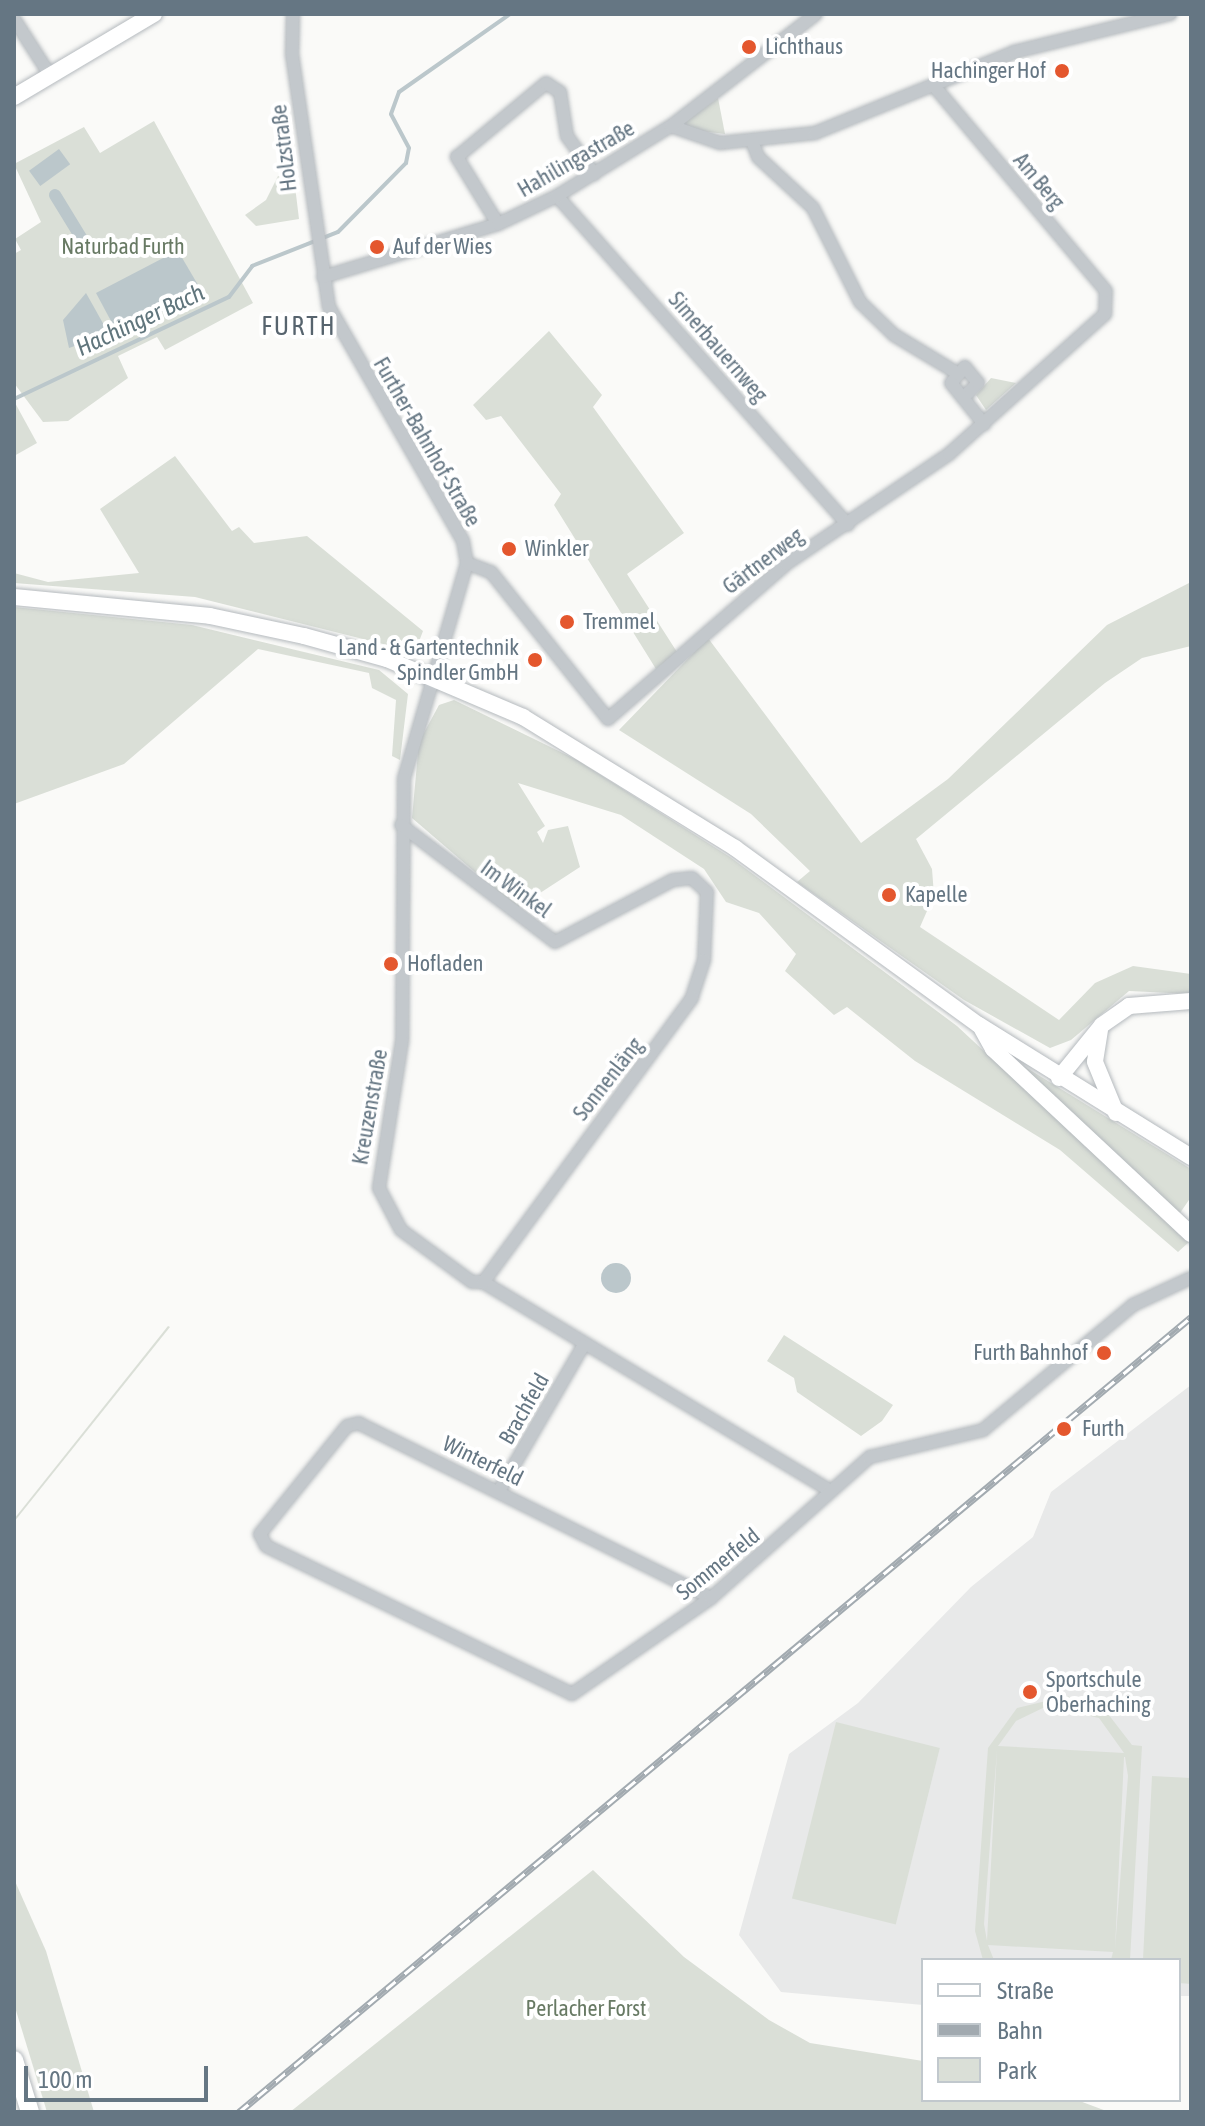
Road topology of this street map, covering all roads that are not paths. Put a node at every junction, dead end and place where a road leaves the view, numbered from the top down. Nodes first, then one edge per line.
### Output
1 (154, 14) edge
2 (293, 14) edge
3 (816, 14) edge
4 (1170, 14) edge
5 (14, 19) edge
6 (50, 75) junction
7 (934, 86) junction
8 (14, 97) edge
9 (671, 126) junction
10 (752, 141) junction
11 (594, 174) junction
12 (557, 196) junction
13 (498, 224) junction
14 (323, 277) junction
15 (1110, 303) joint
16 (954, 371) junction
17 (967, 394) junction
18 (984, 424) junction
19 (848, 525) junction
20 (467, 563) junction
21 (14, 597) edge
22 (432, 677) junction
23 (401, 825) junction
24 (701, 882) joint
25 (1191, 1001) edge
26 (979, 1025) junction
27 (1102, 1025) junction
28 (1059, 1078) junction
29 (1117, 1114) junction
30 (1191, 1157) edge
31 (1191, 1234) edge
32 (1191, 1278) edge
33 (478, 1282) junction
34 (583, 1346) junction
35 (499, 1491) junction
36 (831, 1491) junction
37 (264, 1520) joint
38 (711, 1598) junction
39 (14, 2060) edge
40 (30, 2112) edge

1 - 6 main road
2 - 14 street, Holzstraße
3 - 9 street, Hahilingastraße
4 - 7 street
5 - 6 street
6 - 8 main road
7 - 10 street
7 - 15 street, Am Berg
9 - 10 street
9 - 11 street, Hahilingastraße
10 - 16 street
11 - 12 street, Hahilingastraße
11 - 13 street
12 - 13 street, Hahilingastraße
12 - 19 street, Simerbauernweg
13 - 14 street, Hahilingastraße
14 - 20 street, Further-Bahnhof-Straße
15 - 18 street, Gärtnerweg
16 - 17 street
16 - 17 street
17 - 18 street
18 - 19 street, Gärtnerweg
19 - 20 street, Gärtnerweg
20 - 22 street, Further-Bahnhof-Straße
21 - 22 main road
22 - 23 street, Kreuzenstraße
22 - 26 main road
23 - 24 street, Im Winkel
23 - 33 street, Kreuzenstraße
24 - 33 street, Sonnenläng
25 - 27 main road
26 - 28 main road
26 - 31 main road
27 - 28 main road
27 - 29 main road
28 - 29 main road
29 - 30 main road
32 - 36 street, Sommerfeld
33 - 34 street, Kreuzenstraße
34 - 35 street, Brachfeld
34 - 36 street, Kreuzenstraße
35 - 37 street, Winterfeld
35 - 38 street, Winterfeld
36 - 38 street, Sommerfeld
37 - 38 street, Sommerfeld
39 - 40 highway

